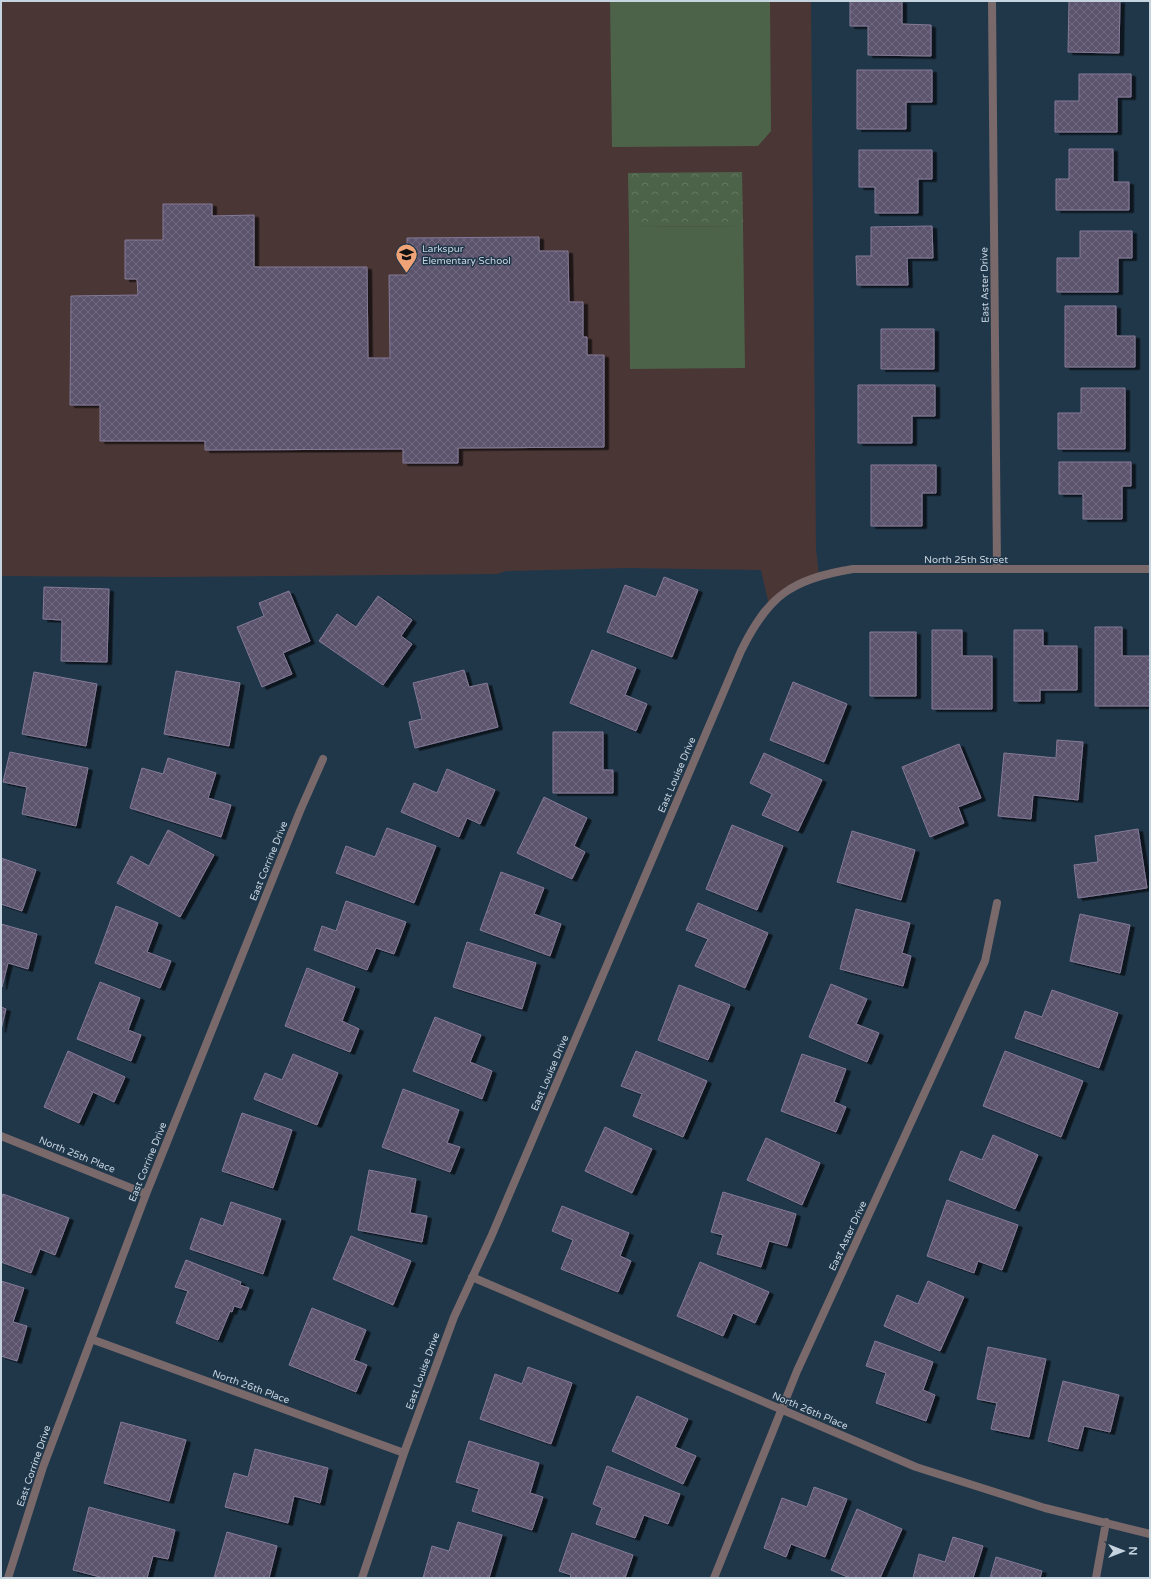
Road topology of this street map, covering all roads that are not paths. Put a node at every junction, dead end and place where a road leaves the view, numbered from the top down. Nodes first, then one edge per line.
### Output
1 (992, 1) edge
2 (997, 569) junction
3 (1150, 569) edge
4 (786, 590) joint
5 (323, 759) dead end
6 (997, 903) dead end
7 (1, 1136) edge
8 (146, 1194) junction
9 (472, 1277) junction
10 (91, 1339) junction
11 (781, 1410) junction
12 (404, 1453) junction
13 (1106, 1522) junction
14 (1150, 1534) edge
15 (8, 1578) edge
16 (362, 1578) edge
17 (714, 1578) edge
18 (1096, 1578) edge

1 - 2 street, East Aster Drive
2 - 3 street, North 25th Street
2 - 4 street, North 25th Street
4 - 9 street, East Louise Drive
5 - 8 street, East Corrine Drive
6 - 11 street, East Aster Drive
7 - 8 street, North 25th Place
8 - 10 street, East Corrine Drive
9 - 11 street, North 26th Place
9 - 12 street, East Louise Drive
10 - 12 street, North 26th Place
10 - 15 street, East Corrine Drive
11 - 13 street, North 26th Place
11 - 17 street, East Aster Drive
12 - 16 street, East Louise Drive
13 - 14 street, North 26th Place
13 - 18 street

